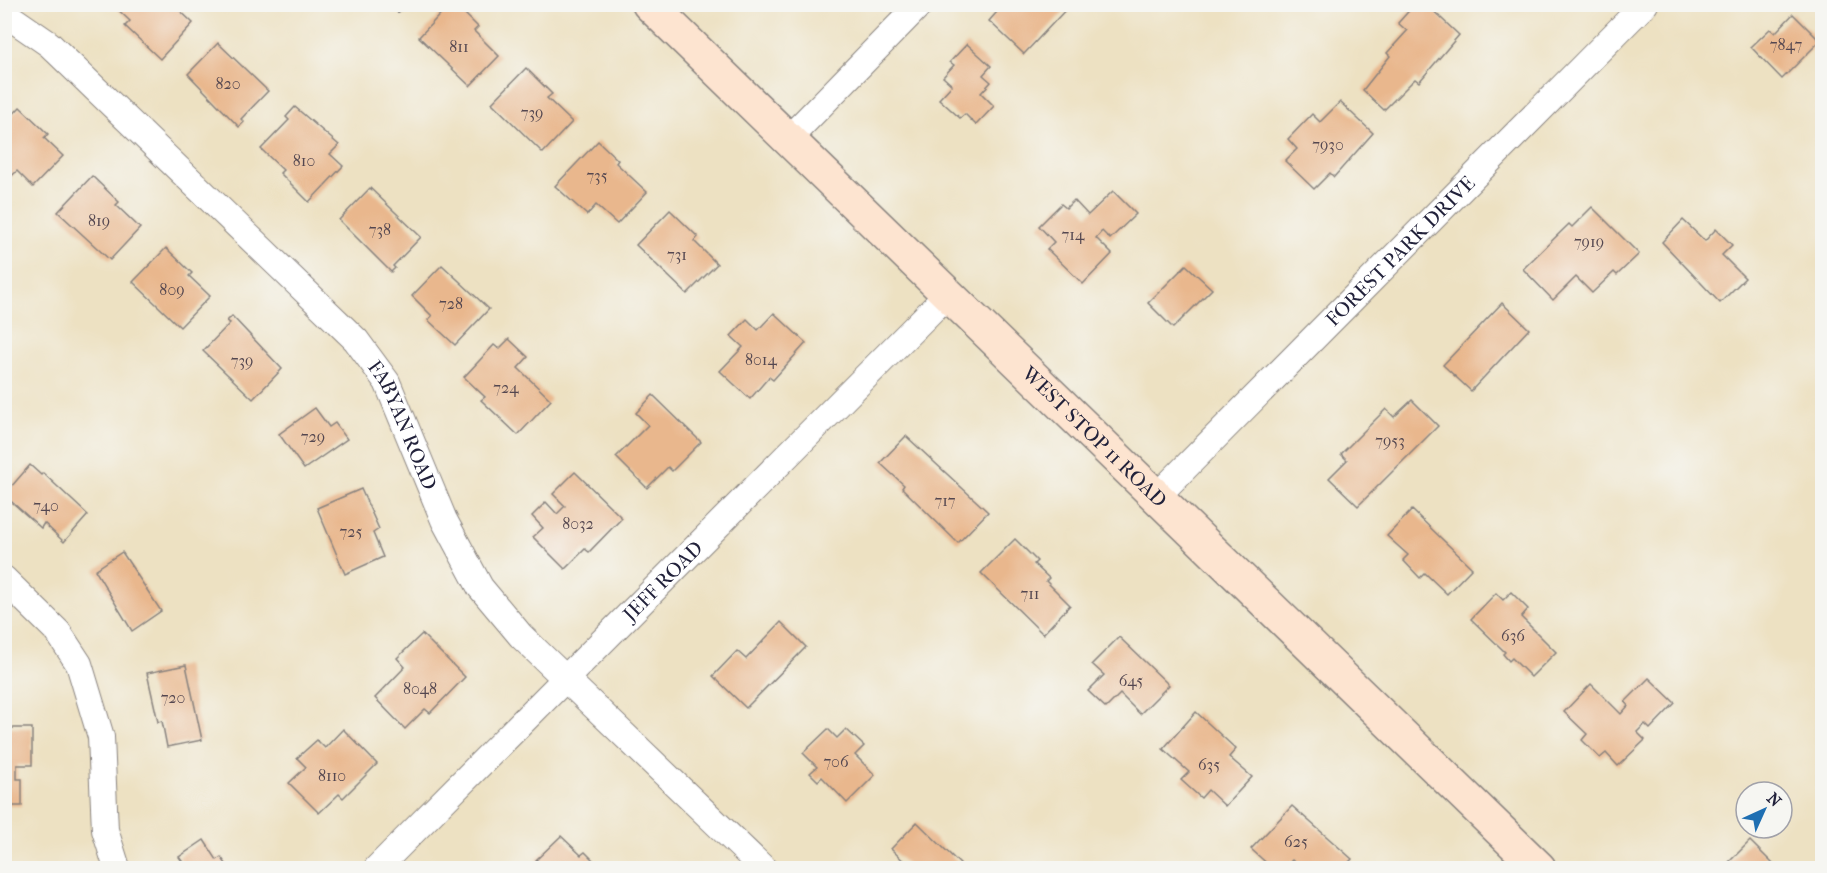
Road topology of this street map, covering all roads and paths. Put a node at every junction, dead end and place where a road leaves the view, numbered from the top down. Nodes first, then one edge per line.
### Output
1 (649, 4) edge
2 (920, 4) edge
3 (1645, 4) edge
4 (4, 13) edge
5 (788, 139) junction
6 (948, 294) junction
7 (1155, 498) junction
8 (4, 579) edge
9 (566, 678) junction
10 (108, 864) edge
11 (376, 868) edge
12 (763, 868) edge
13 (1539, 868) edge

1 - 5 main road, WEST STOP 11 ROAD
2 - 5 street
3 - 7 street, FOREST PARK DRIVE
4 - 9 street, FABYAN ROAD
5 - 6 main road, WEST STOP 11 ROAD
6 - 7 main road, WEST STOP 11 ROAD
6 - 9 street, JEFF ROAD
7 - 13 main road, WEST STOP 11 ROAD
8 - 10 street
9 - 11 street, JEFF ROAD
9 - 12 street, FABYAN ROAD

